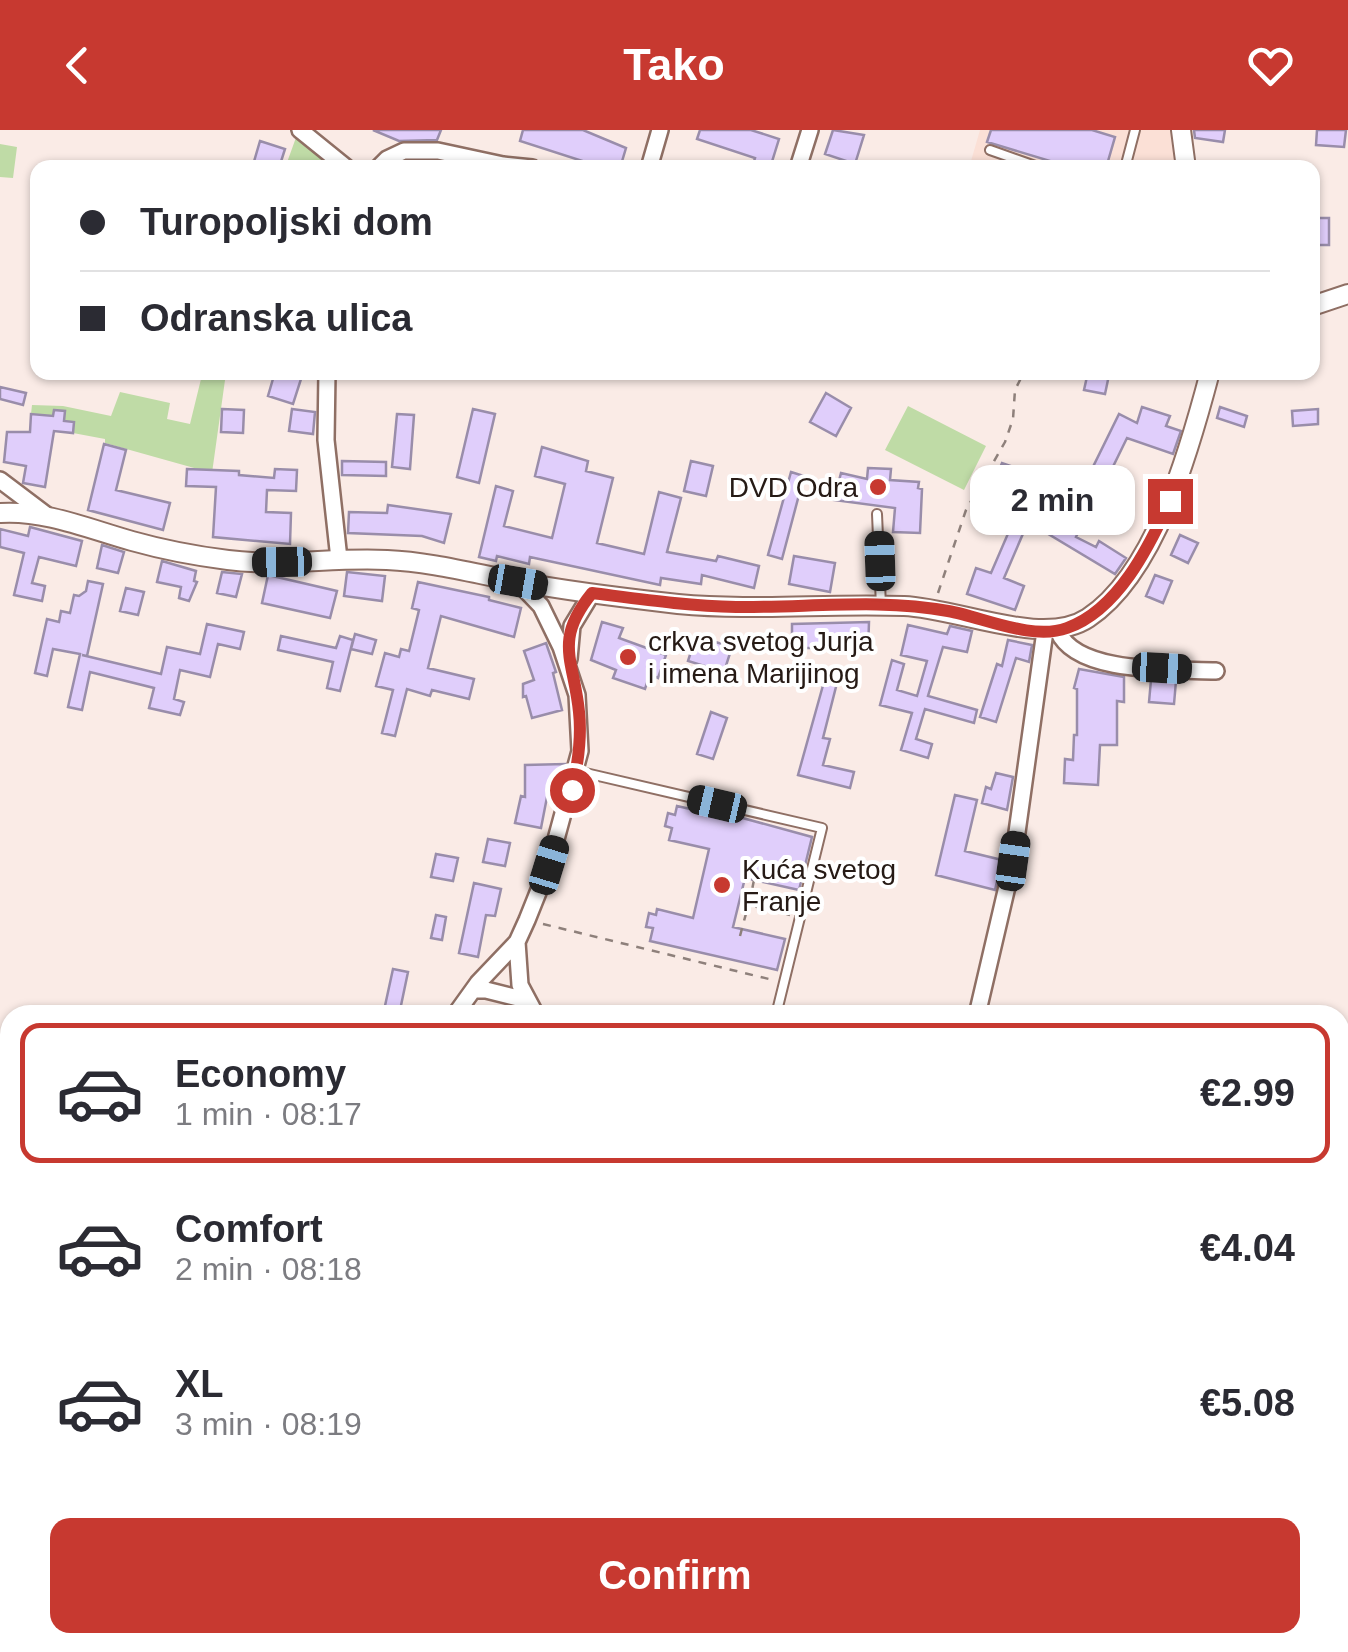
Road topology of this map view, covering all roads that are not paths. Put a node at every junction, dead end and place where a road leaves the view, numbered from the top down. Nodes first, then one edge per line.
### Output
1 (300, 130) edge
2 (660, 130) edge
3 (810, 130) edge
4 (1134, 130) edge
5 (1182, 130) edge
6 (990, 150) dead end
7 (337, 160) edge
8 (385, 160) edge
9 (480, 160) edge
10 (651, 160) edge
11 (801, 160) edge
12 (1018, 160) edge
13 (1128, 160) edge
14 (1185, 160) edge
15 (1348, 294) edge
16 (1320, 303) edge
17 (327, 380) edge
18 (1208, 380) edge
19 (0, 480) edge
20 (0, 514) edge
21 (877, 514) dead end
22 (49, 517) junction
23 (339, 558) junction
24 (518, 582) junction
25 (592, 593) junction
26 (881, 606) junction
27 (1052, 631) junction
28 (569, 668) junction
29 (1216, 671) dead end
30 (576, 771) junction
31 (517, 942) junction
32 (472, 990) junction
33 (526, 1000) junction
34 (462, 1005) edge
35 (529, 1005) edge
36 (778, 1005) edge
37 (979, 1005) edge

1 - 7 street
2 - 10 street
3 - 11 street
4 - 13 lane
5 - 14 street
6 - 12 lane
8 - 9 street
15 - 16 street
17 - 23 street
18 - 27 street
19 - 22 street
20 - 22 street
21 - 26 lane
22 - 23 street
23 - 24 street
24 - 25 street
24 - 28 street
25 - 26 street
25 - 28 street
26 - 27 street
27 - 29 street
27 - 37 street
28 - 30 street
30 - 31 street
30 - 36 lane
31 - 32 street
31 - 33 street
32 - 33 street
32 - 34 street
33 - 35 street

